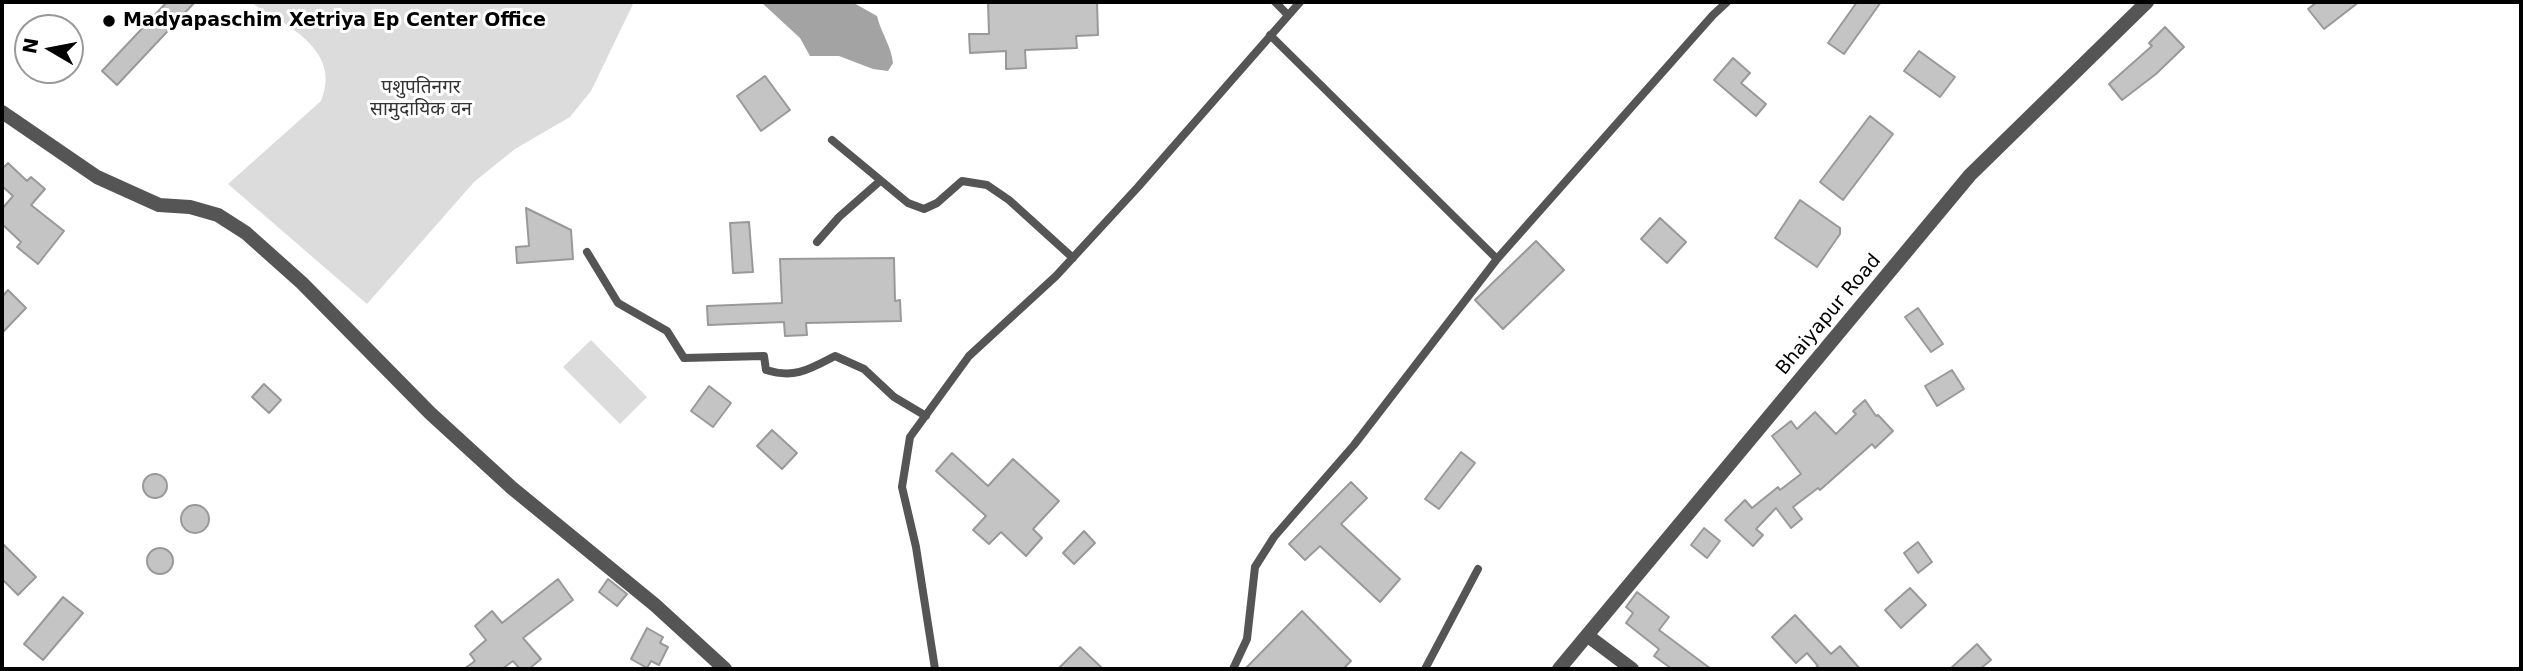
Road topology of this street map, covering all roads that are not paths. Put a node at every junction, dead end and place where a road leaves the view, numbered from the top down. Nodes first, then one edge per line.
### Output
1 (1275, 2) edge
2 (1300, 2) edge
3 (1727, 2) edge
4 (2147, 2) edge
5 (1288, 15) junction
6 (1270, 35) junction
7 (2, 112) edge
8 (832, 140) dead end
9 (880, 181) junction
10 (817, 242) dead end
11 (587, 252) dead end
12 (1073, 257) junction
13 (1497, 259) junction
14 (926, 416) junction
15 (1478, 569) dead end
16 (1588, 636) junction
17 (725, 669) edge
18 (935, 669) edge
19 (1233, 669) edge
20 (1425, 669) edge
21 (1559, 669) edge
22 (1632, 669) edge

1 - 5 lane
2 - 5 lane
3 - 13 lane
4 - 16 street, Bhaiyapur Road
5 - 6 lane
6 - 12 lane
6 - 13 lane
7 - 17 street
8 - 9 lane
9 - 10 lane
9 - 12 lane
11 - 14 lane
12 - 14 lane
13 - 19 lane
14 - 18 lane
15 - 20 lane
16 - 21 street, Bhaiyapur Road
16 - 22 street

